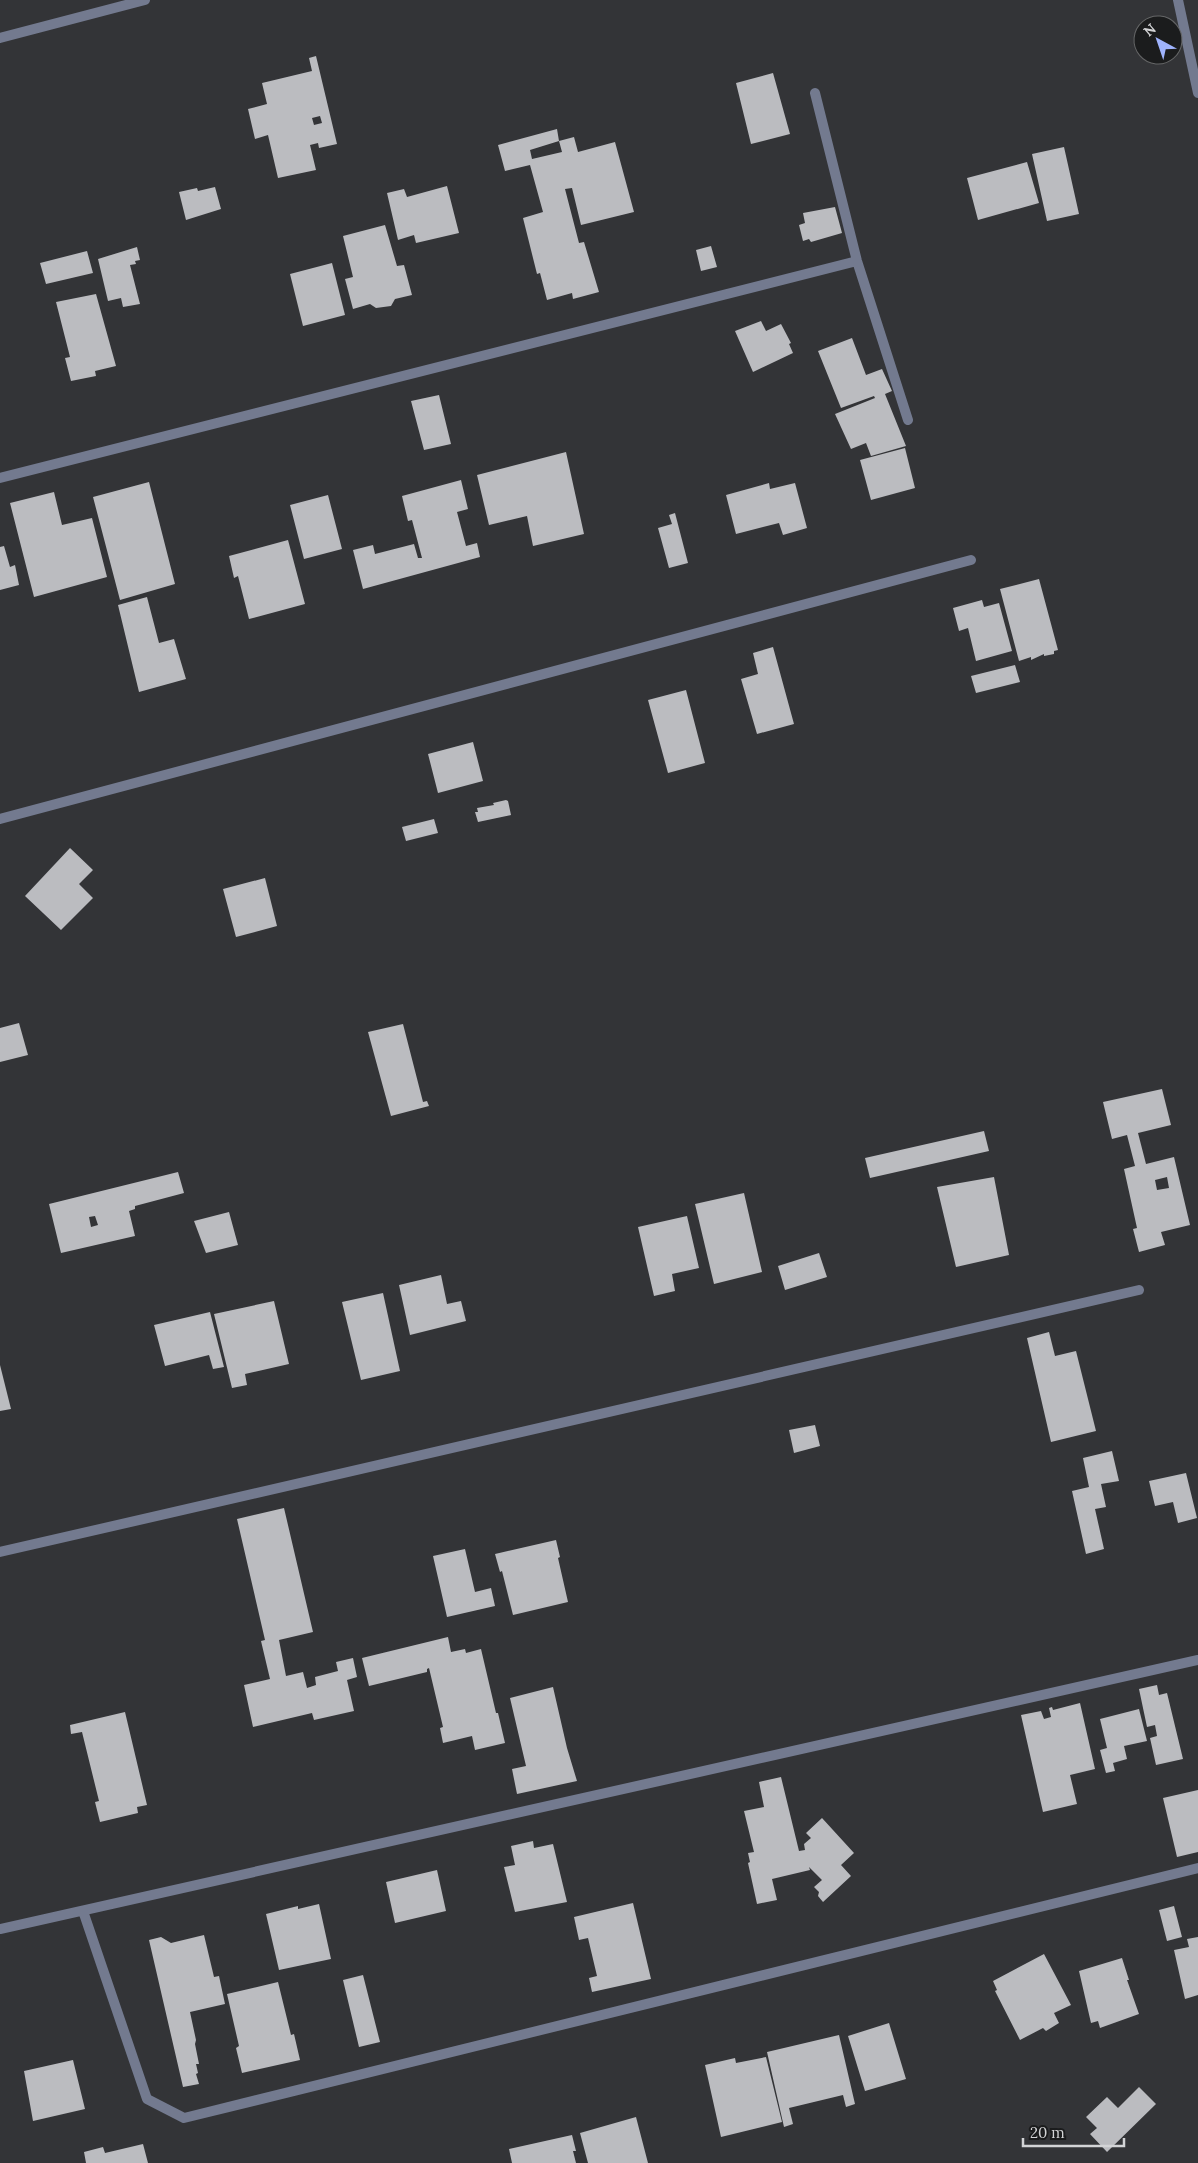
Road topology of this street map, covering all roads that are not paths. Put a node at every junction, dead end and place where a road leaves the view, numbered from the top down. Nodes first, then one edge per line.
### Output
1 (145, 0) edge
2 (1178, 0) edge
3 (0, 38) edge
4 (815, 93) dead end
5 (1198, 93) edge
6 (857, 261) junction
7 (908, 420) dead end
8 (0, 478) edge
9 (971, 560) dead end
10 (0, 819) edge
11 (1139, 1290) dead end
12 (0, 1552) edge
13 (1198, 1660) edge
14 (1198, 1868) edge
15 (82, 1911) junction
16 (0, 1929) edge

1 - 3 street
2 - 5 street
4 - 6 street
6 - 7 street
6 - 8 street
9 - 10 street
11 - 12 street
13 - 15 street
14 - 15 street
15 - 16 street

